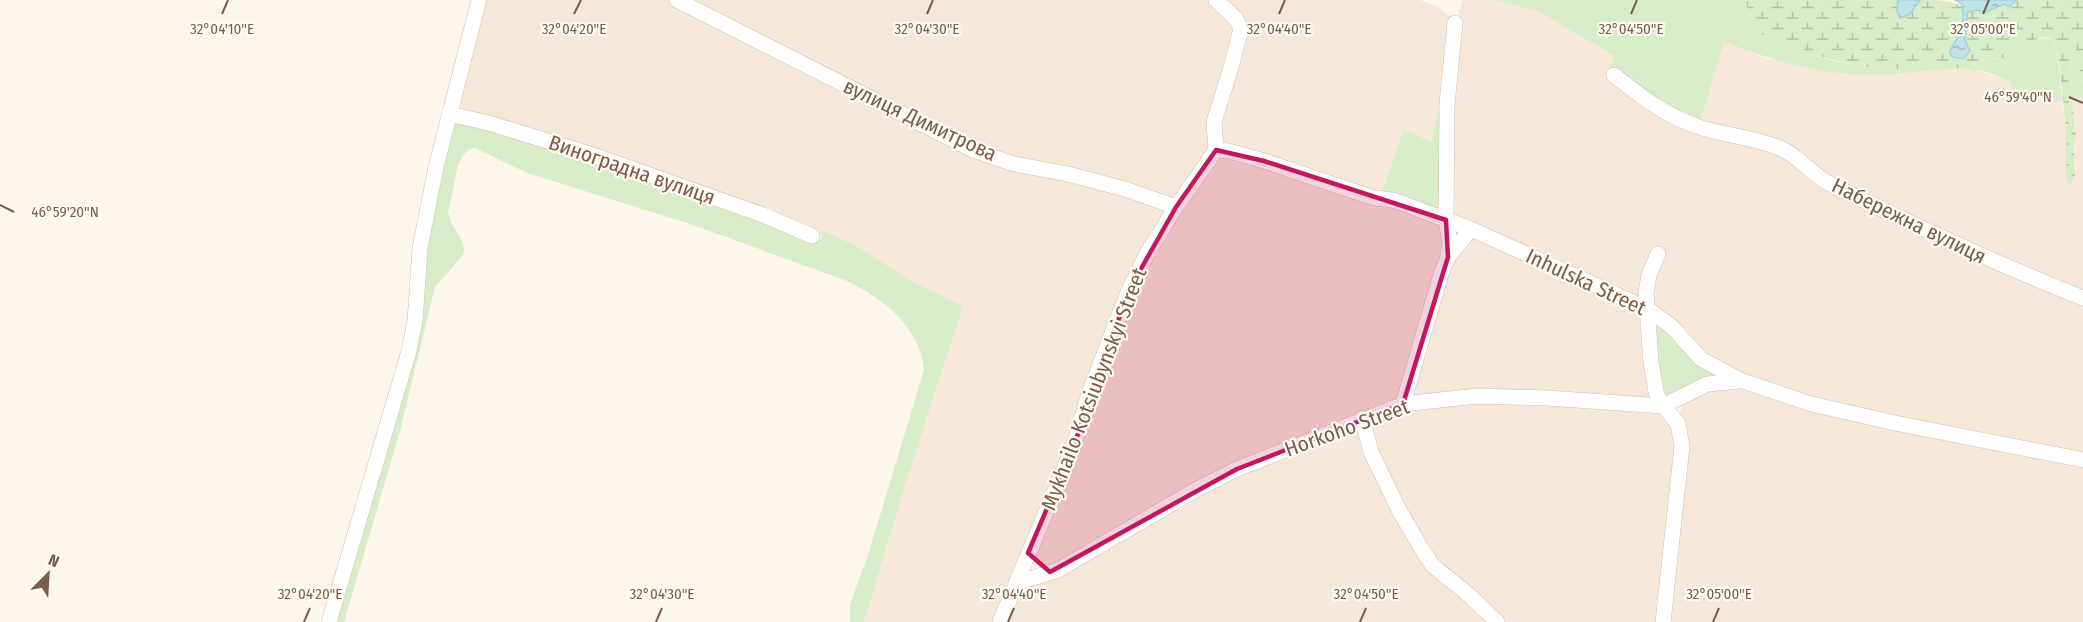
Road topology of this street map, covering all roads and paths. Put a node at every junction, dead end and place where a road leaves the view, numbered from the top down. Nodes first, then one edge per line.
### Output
1 (479, 0) edge
2 (677, 0) edge
3 (1216, 0) edge
4 (1455, 23) dead end
5 (1614, 75) dead end
6 (449, 114) junction
7 (1216, 150) junction
8 (1176, 207) junction
9 (1446, 220) junction
10 (1471, 229) junction
11 (812, 236) dead end
12 (1658, 254) dead end
13 (1449, 257) junction
14 (2083, 298) edge
15 (1648, 309) junction
16 (1740, 381) junction
17 (1689, 392) junction
18 (1403, 404) junction
19 (1663, 406) junction
20 (1362, 418) junction
21 (1678, 424) junction
22 (2083, 460) edge
23 (1028, 553) junction
24 (1050, 572) junction
25 (1016, 583) junction
26 (328, 622) edge
27 (1000, 622) edge
28 (1497, 622) edge
29 (1663, 622) edge

1 - 6 street
2 - 8 street, вулиця Димитрова
3 - 7 street
4 - 9 street
5 - 14 street, Набережна вулиця
6 - 11 street, Виноградна вулиця
6 - 26 street
7 - 8 street, Mykhailo Kotsiubynskyi Street
7 - 9 street, Inhulska Street
8 - 23 street, Mykhailo Kotsiubynskyi Street
9 - 10 street, Inhulska Street
9 - 13 street
10 - 13 street
10 - 15 street, Inhulska Street
12 - 15 street
13 - 18 street
15 - 16 street, Inhulska Street
15 - 19 street
16 - 17 street
16 - 22 street, Inhulska Street
17 - 19 street
17 - 21 street
18 - 19 street, Horkoho Street
18 - 20 street, Horkoho Street
19 - 21 street
20 - 24 street, Horkoho Street
20 - 28 street
21 - 29 street
23 - 24 street
23 - 25 street, Mykhailo Kotsiubynskyi Street
24 - 25 street, Horkoho Street
25 - 27 street, Mykhailo Kotsiubynskyi Street

